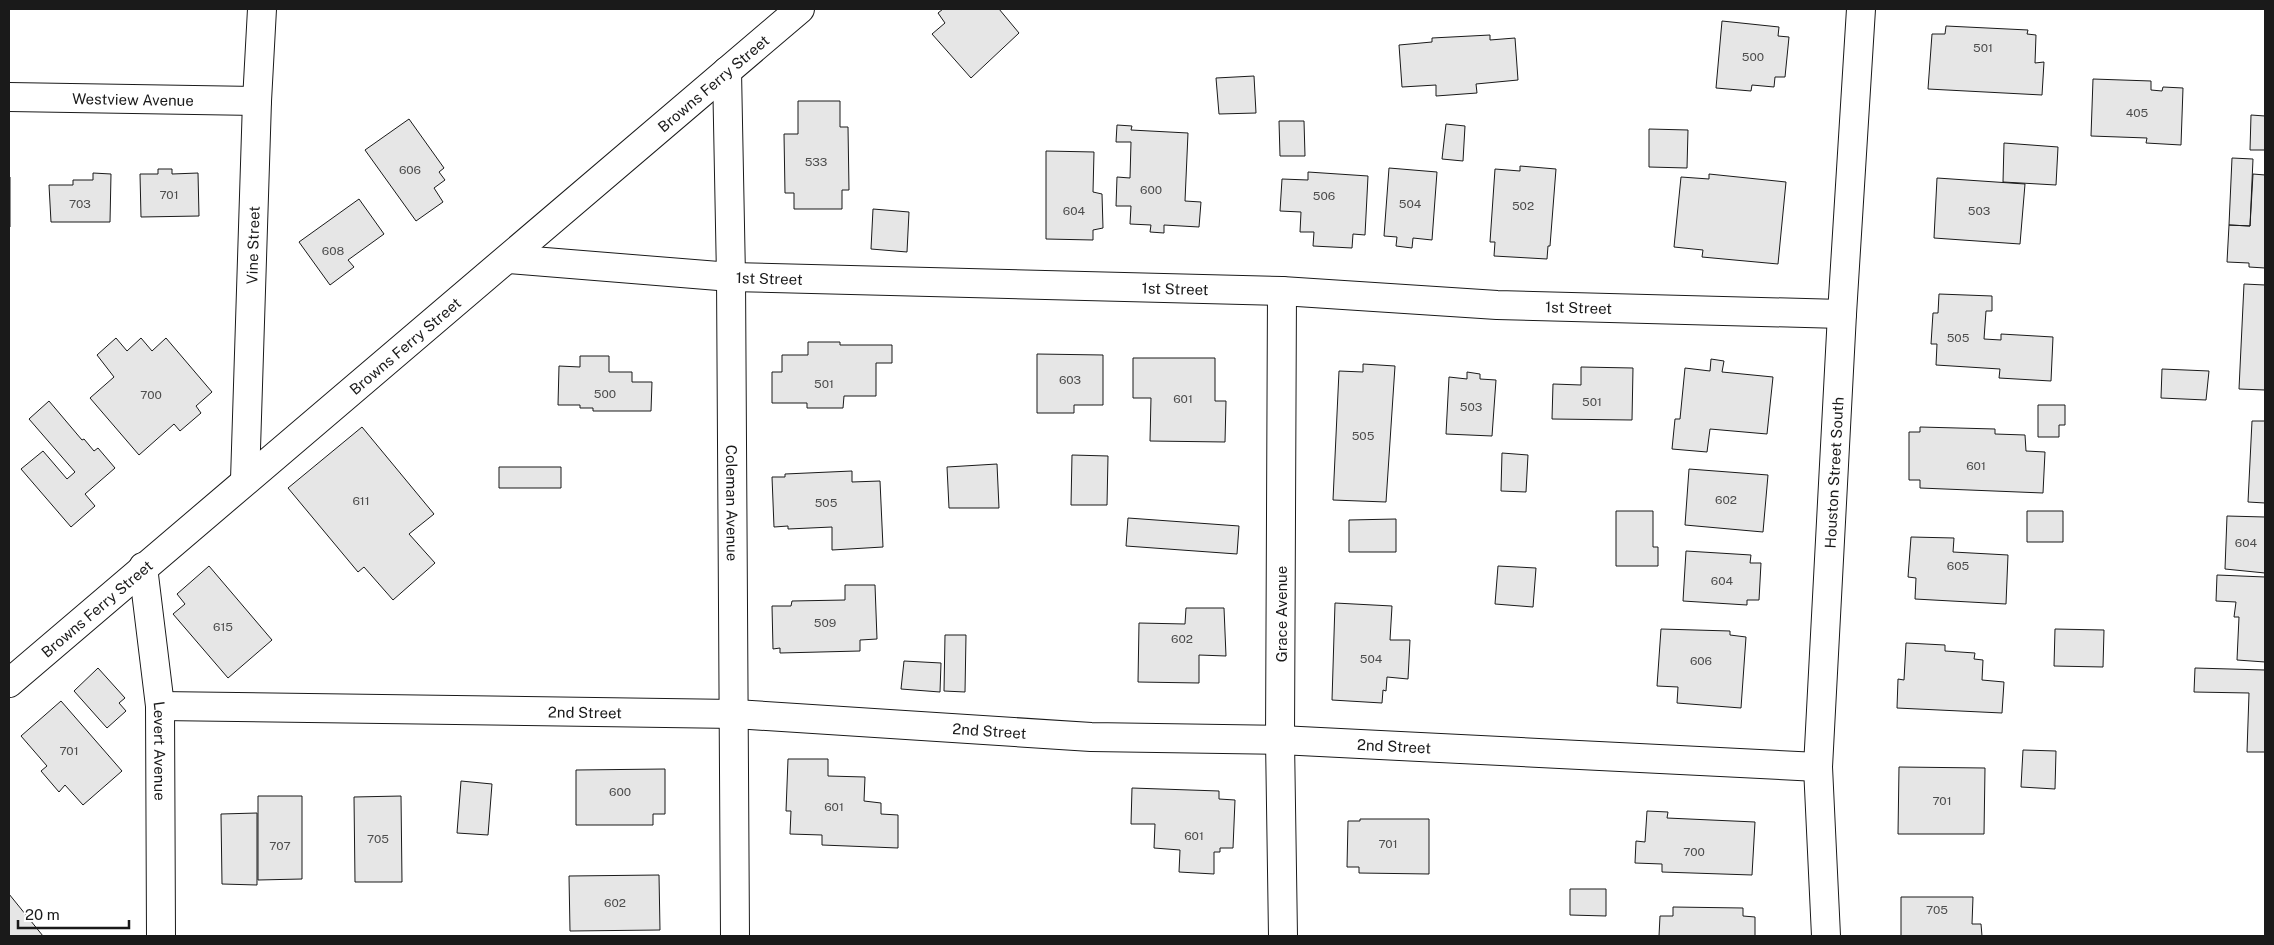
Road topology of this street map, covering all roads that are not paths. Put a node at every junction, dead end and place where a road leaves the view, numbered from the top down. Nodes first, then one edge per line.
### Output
1 (262, 9) edge
2 (800, 9) edge
3 (1861, 9) edge
4 (727, 71) junction
5 (9, 98) edge
6 (257, 101) junction
7 (508, 260) junction
8 (731, 277) junction
9 (1282, 291) junction
10 (1842, 314) junction
11 (245, 480) junction
12 (143, 567) junction
13 (9, 683) edge
14 (160, 706) junction
15 (736, 714) junction
16 (1280, 740) junction
17 (1818, 768) junction
18 (161, 936) edge
19 (736, 936) edge
20 (1283, 936) edge
21 (1826, 936) edge

1 - 6 street, Vine Street
2 - 4 street, Browns Ferry Street
3 - 10 street, Houston Street South
4 - 7 street, Browns Ferry Street
4 - 8 street, Coleman Avenue
5 - 6 street, Westview Avenue
6 - 11 street, Vine Street
7 - 8 street, 1st Street
7 - 11 street, Browns Ferry Street
8 - 9 street, 1st Street
8 - 15 street, Coleman Avenue
9 - 10 street, 1st Street
9 - 16 street, Grace Avenue
10 - 17 street, Houston Street South
11 - 12 street, Browns Ferry Street
12 - 13 street, Browns Ferry Street
12 - 14 street, Levert Avenue
14 - 15 street, 2nd Street
14 - 18 street, Levert Avenue
15 - 16 street, 2nd Street
15 - 19 street, Coleman Avenue
16 - 17 street, 2nd Street
16 - 20 street, Grace Avenue
17 - 21 street, Houston Street South

